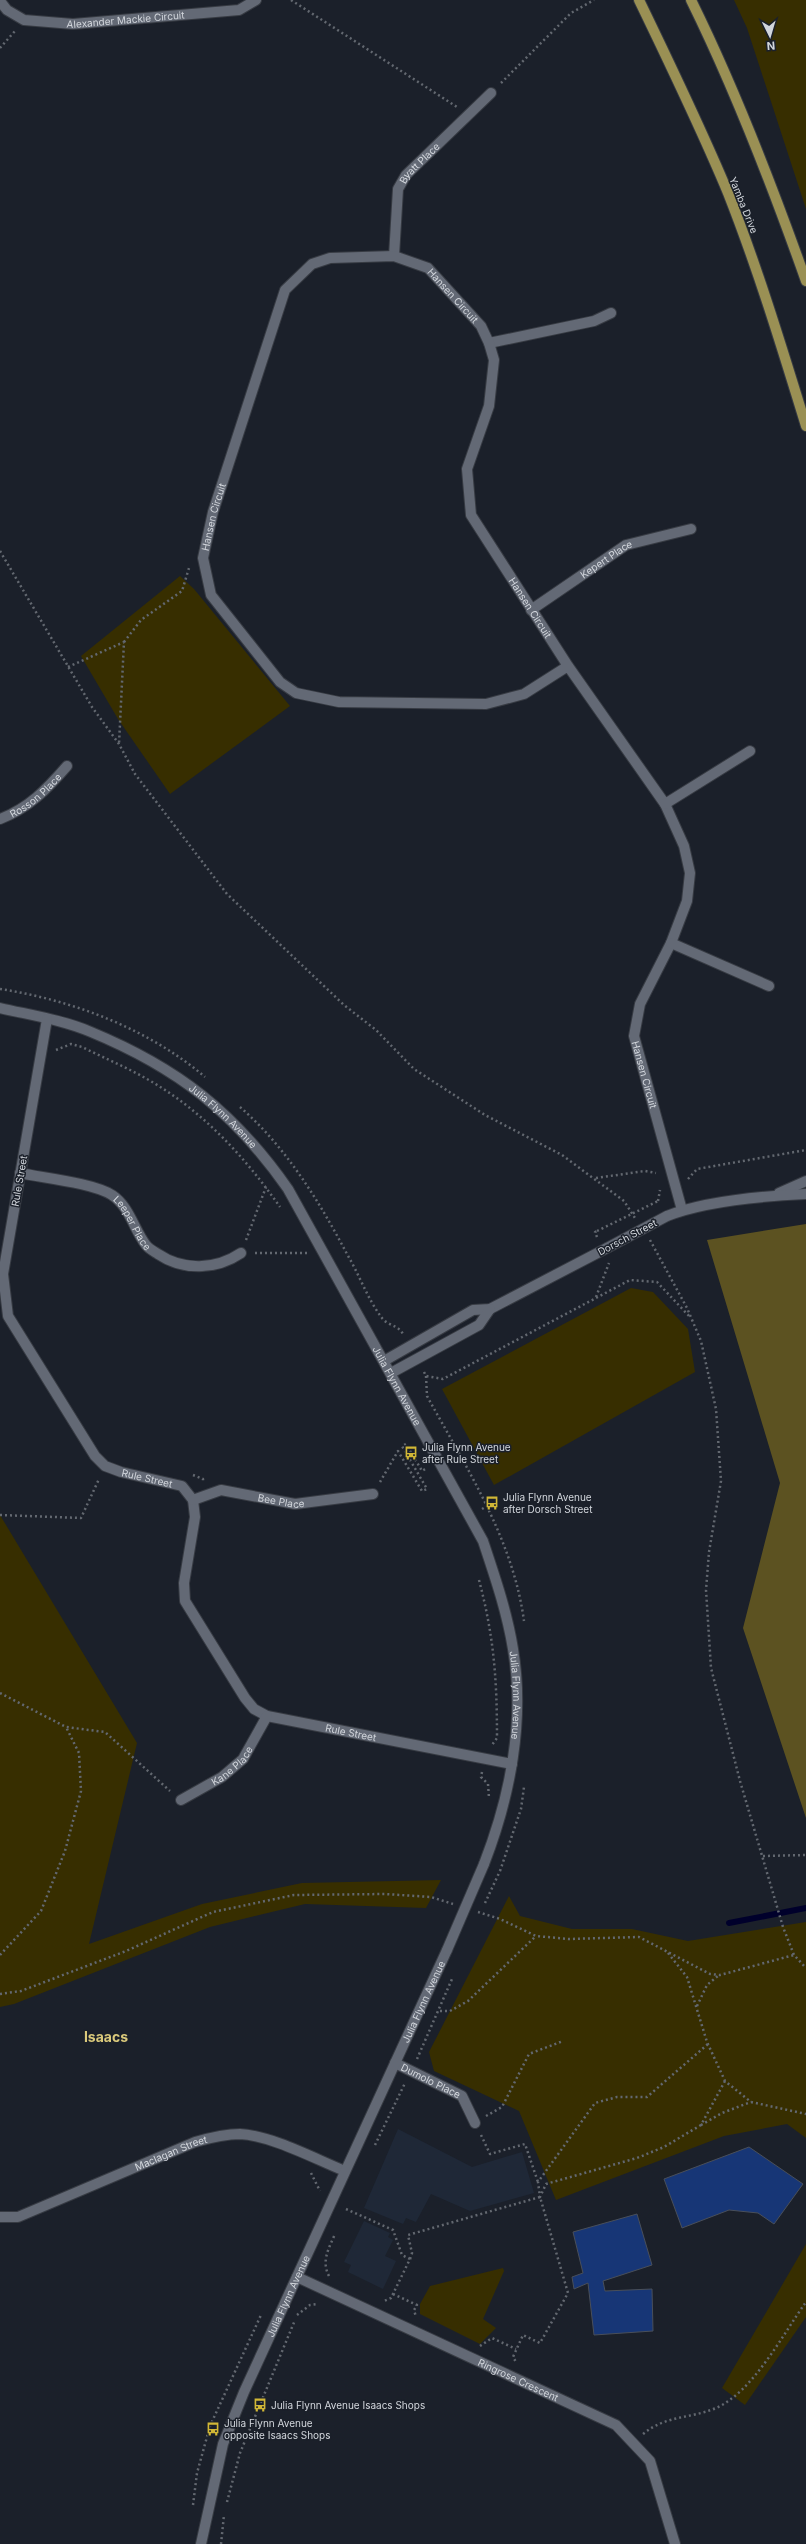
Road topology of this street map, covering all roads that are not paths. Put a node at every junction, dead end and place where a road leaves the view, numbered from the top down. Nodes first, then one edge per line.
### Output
1 (256, 0) edge
2 (639, 0) edge
3 (691, 0) edge
4 (0, 1) edge
5 (491, 93) road end
6 (394, 256) junction
7 (806, 281) edge
8 (611, 313) dead end
9 (490, 343) junction
10 (806, 426) edge
11 (691, 529) dead end
12 (532, 610) junction
13 (568, 666) junction
14 (750, 751) dead end
15 (67, 766) dead end
16 (666, 804) junction
17 (0, 820) edge
18 (671, 943) junction
19 (769, 986) dead end
20 (0, 1008) edge
21 (47, 1019) junction
22 (20, 1174) junction
23 (806, 1181) edge
24 (806, 1194) edge
25 (774, 1196) junction
26 (682, 1210) junction
27 (241, 1253) road end
28 (490, 1309) junction
29 (384, 1361) junction
30 (391, 1374) junction
31 (373, 1494) road end
32 (193, 1500) junction
33 (267, 1716) junction
34 (512, 1764) junction
35 (181, 1800) road end
36 (395, 2063) junction
37 (475, 2123) road end
38 (345, 2172) junction
39 (0, 2217) edge
40 (297, 2277) junction
41 (201, 2544) edge
42 (675, 2544) edge

1 - 4 street, Alexander Mackie Circuit
2 - 10 main road, Yamba Drive
3 - 7 main road
5 - 6 street, Byatt Place
6 - 9 street, Hansen Circuit
6 - 13 street, Hansen Circuit
8 - 9 street
9 - 12 street, Hansen Circuit
11 - 12 street, Kepert Place
12 - 13 street, Hansen Circuit
13 - 16 street, Hansen Circuit
14 - 16 street
15 - 17 street, Rosson Place
16 - 18 street, Hansen Circuit
18 - 19 street
18 - 26 street, Hansen Circuit
20 - 21 street, Julia Flynn Avenue
21 - 22 street, Rule Street
21 - 29 street, Julia Flynn Avenue
22 - 27 street, Leeper Place
22 - 32 street, Rule Street
23 - 25 street, Dorsch Street
24 - 25 street, Dorsch Street
25 - 26 street, Dorsch Street
26 - 28 street, Dorsch Street, bridge
28 - 29 street, Dorsch Street
28 - 30 street, Dorsch Street
29 - 30 street, Julia Flynn Avenue
30 - 34 street, Julia Flynn Avenue
31 - 32 street, Bee Place
32 - 33 street, Rule Street
33 - 34 street, Rule Street
33 - 35 street, Kane Place
34 - 36 street, Julia Flynn Avenue, bridge
36 - 37 street, Dumolo Place
36 - 38 street, Julia Flynn Avenue
38 - 39 street, Maclagan Street
38 - 40 street, Julia Flynn Avenue
40 - 41 street, Julia Flynn Avenue
40 - 42 street, Ringrose Crescent

